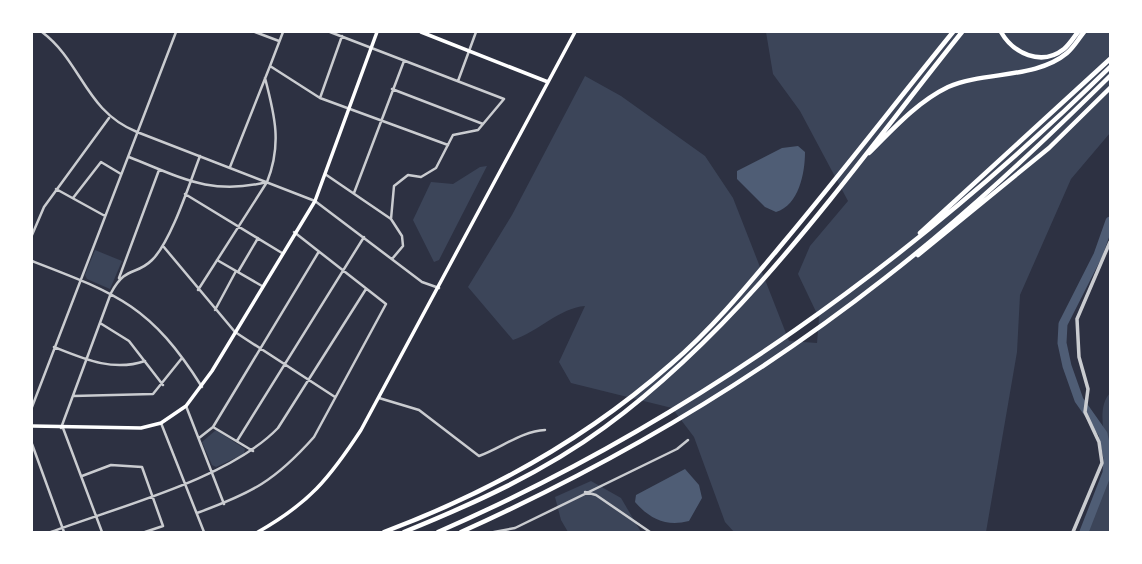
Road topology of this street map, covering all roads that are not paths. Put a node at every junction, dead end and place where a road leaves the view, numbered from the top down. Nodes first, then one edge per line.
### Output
1 (42, 32) edge
2 (176, 32) edge
3 (255, 32) edge
4 (283, 32) edge
5 (330, 32) edge
6 (377, 32) edge
7 (421, 32) edge
8 (476, 32) edge
9 (575, 32) edge
10 (951, 32) edge
11 (962, 32) edge
12 (1001, 32) edge
13 (1078, 32) edge
14 (1084, 32) edge
15 (342, 36) junction
16 (279, 41) junction
17 (371, 48) junction
18 (469, 50) junction
19 (1111, 59) edge
20 (404, 61) junction
21 (270, 66) junction
22 (1111, 67) edge
23 (1111, 76) edge
24 (265, 78) junction
25 (458, 81) junction
26 (548, 82) junction
27 (1111, 88) edge
28 (392, 89) junction
29 (320, 98) junction
30 (351, 108) junction
31 (109, 118) junction
32 (379, 119) junction
33 (483, 124) junction
34 (137, 132) junction
35 (448, 145) junction
36 (128, 156) junction
37 (200, 156) junction
38 (856, 165) junction
39 (229, 168) junction
40 (159, 169) junction
41 (121, 174) junction
42 (325, 174) junction
43 (267, 182) junction
44 (189, 183) junction
45 (56, 189) junction
46 (354, 193) junction
47 (185, 194) junction
48 (73, 198) junction
49 (315, 201) junction
50 (105, 216) junction
51 (391, 219) junction
52 (239, 227) junction
53 (295, 232) junction
54 (32, 234) edge
55 (364, 237) junction
56 (258, 238) junction
57 (1111, 242) edge
58 (163, 246) junction
59 (901, 251) junction
60 (318, 252) junction
61 (282, 253) junction
62 (392, 259) junction
63 (217, 260) junction
64 (32, 261) edge
65 (341, 270) junction
66 (237, 271) junction
67 (894, 271) junction
68 (119, 278) junction
69 (80, 279) junction
70 (262, 286) junction
71 (439, 288) junction
72 (366, 289) junction
73 (198, 290) junction
74 (111, 293) junction
75 (215, 310) junction
76 (100, 323) junction
77 (235, 332) junction
78 (54, 347) junction
79 (260, 349) junction
80 (183, 357) junction
81 (86, 360) junction
82 (145, 361) junction
83 (284, 365) junction
84 (308, 380) junction
85 (163, 384) junction
86 (202, 387) junction
87 (73, 396) junction
88 (336, 397) junction
89 (378, 398) junction
90 (186, 406) junction
91 (32, 407) edge
92 (161, 423) junction
93 (32, 426) edge
94 (213, 427) junction
95 (62, 428) junction
96 (545, 430) dead end
97 (199, 438) junction
98 (688, 439) dead end
99 (237, 441) junction
100 (32, 444) edge
101 (253, 451) junction
102 (212, 471) junction
103 (82, 477) junction
104 (184, 482) junction
105 (584, 492) junction
106 (153, 494) junction
107 (223, 504) junction
108 (197, 513) junction
109 (96, 516) junction
110 (63, 530) edge
111 (51, 533) edge
112 (102, 533) edge
113 (145, 533) edge
114 (204, 533) edge
115 (258, 533) edge
116 (383, 533) edge
117 (404, 533) edge
118 (438, 533) edge
119 (461, 533) edge
120 (494, 533) edge
121 (650, 533) edge
122 (1073, 533) edge

1 - 31 street
2 - 34 street
3 - 16 street
4 - 16 street
5 - 15 street
6 - 17 main road
7 - 18 main road
8 - 18 street
9 - 26 main road
10 - 116 highway
11 - 38 highway
12 - 13 highway
14 - 38 highway
15 - 17 street
15 - 29 street
16 - 21 street
17 - 20 street
17 - 30 main road
18 - 25 street
18 - 26 main road
19 - 59 highway
20 - 25 street
20 - 28 street
21 - 24 street
21 - 29 street
22 - 59 highway
23 - 67 highway
24 - 39 street
24 - 43 street
25 - 33 street
26 - 71 main road
27 - 67 highway
28 - 32 street
28 - 33 street
29 - 30 street
30 - 32 street
30 - 42 main road
31 - 34 street
31 - 45 street
32 - 35 street
32 - 46 street
33 - 35 street
34 - 36 street
34 - 37 street
35 - 51 street
36 - 40 street
36 - 41 street
37 - 39 street
37 - 44 street
38 - 117 highway
39 - 43 street
40 - 44 street
40 - 68 street
41 - 48 street
41 - 50 street
42 - 46 street
42 - 49 main road
43 - 44 street
43 - 49 street
43 - 52 street
44 - 47 street
45 - 48 street
45 - 54 street
46 - 51 street
47 - 52 street
47 - 58 street
48 - 50 street
49 - 53 main road
49 - 55 street
50 - 69 street
51 - 62 street
52 - 56 street
52 - 63 street
53 - 60 street
53 - 61 main road
55 - 62 street
55 - 65 street
56 - 61 street
56 - 66 street
57 - 122 street
58 - 68 street
58 - 73 street
59 - 118 highway
60 - 65 street
60 - 79 street
61 - 70 main road
62 - 71 street
63 - 66 street
63 - 73 street
64 - 69 street
65 - 72 street
65 - 83 street
66 - 70 street
66 - 75 street
67 - 119 highway
68 - 74 street
69 - 74 street
69 - 78 street
70 - 77 main road
71 - 89 main road
72 - 84 street
72 - 88 street
73 - 75 street
74 - 76 street
74 - 80 street
75 - 77 street
76 - 81 street
76 - 82 street
77 - 79 street
77 - 86 main road
78 - 81 street
78 - 91 street
79 - 83 street
79 - 94 street
80 - 85 street
80 - 86 street
81 - 82 street
81 - 87 street
82 - 85 street
83 - 84 street
83 - 99 street
84 - 88 street
84 - 101 street
85 - 87 street
86 - 90 main road
87 - 95 street
88 - 107 street
89 - 96 street
89 - 115 main road
90 - 92 main road
90 - 97 street
92 - 95 main road
92 - 104 street
93 - 95 main road
94 - 97 street
94 - 99 street
95 - 103 street
97 - 102 street
98 - 105 street
99 - 101 street
100 - 110 street
101 - 102 street
102 - 104 street
102 - 107 street
103 - 106 street
103 - 109 street
104 - 106 street
104 - 108 street
105 - 120 street
105 - 121 street
106 - 109 street
106 - 113 street
107 - 108 street
108 - 114 street
109 - 110 street
109 - 112 street
110 - 111 street

